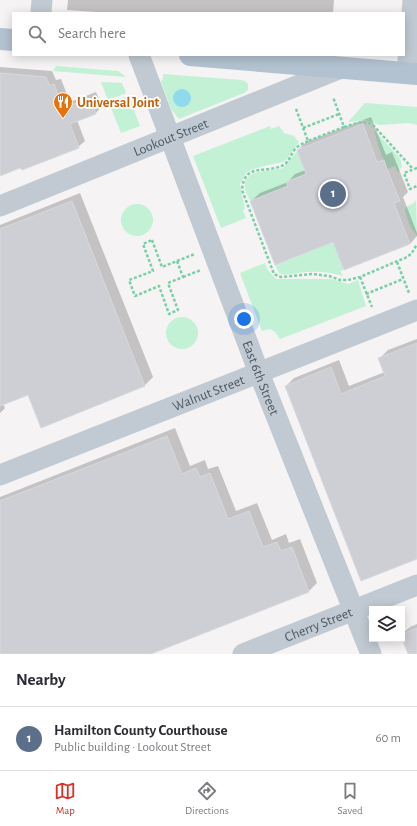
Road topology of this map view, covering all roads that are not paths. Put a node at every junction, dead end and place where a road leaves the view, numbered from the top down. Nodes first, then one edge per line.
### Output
1 (42, 0) edge
2 (413, 0) edge
3 (41, 12) edge
4 (0, 39) edge
5 (12, 40) edge
6 (139, 56) edge
7 (202, 56) edge
8 (341, 68) junction
9 (412, 74) edge
10 (169, 137) junction
11 (0, 206) edge
12 (414, 303) edge
13 (259, 373) junction
14 (0, 474) edge
15 (417, 585) edge
16 (354, 610) junction
17 (243, 654) edge
18 (371, 654) edge

1 - 3 street
2 - 9 street
4 - 5 main road
6 - 10 street, East 6th Street
7 - 8 main road
8 - 9 main road
8 - 10 street, Lookout Street
10 - 11 street, Lookout Street
10 - 13 street, East 6th Street
12 - 13 street, Walnut Street
13 - 14 street, Walnut Street
13 - 16 street, East 6th Street
15 - 16 street, Cherry Street
16 - 17 street, Cherry Street
16 - 18 street, East 6th Street

